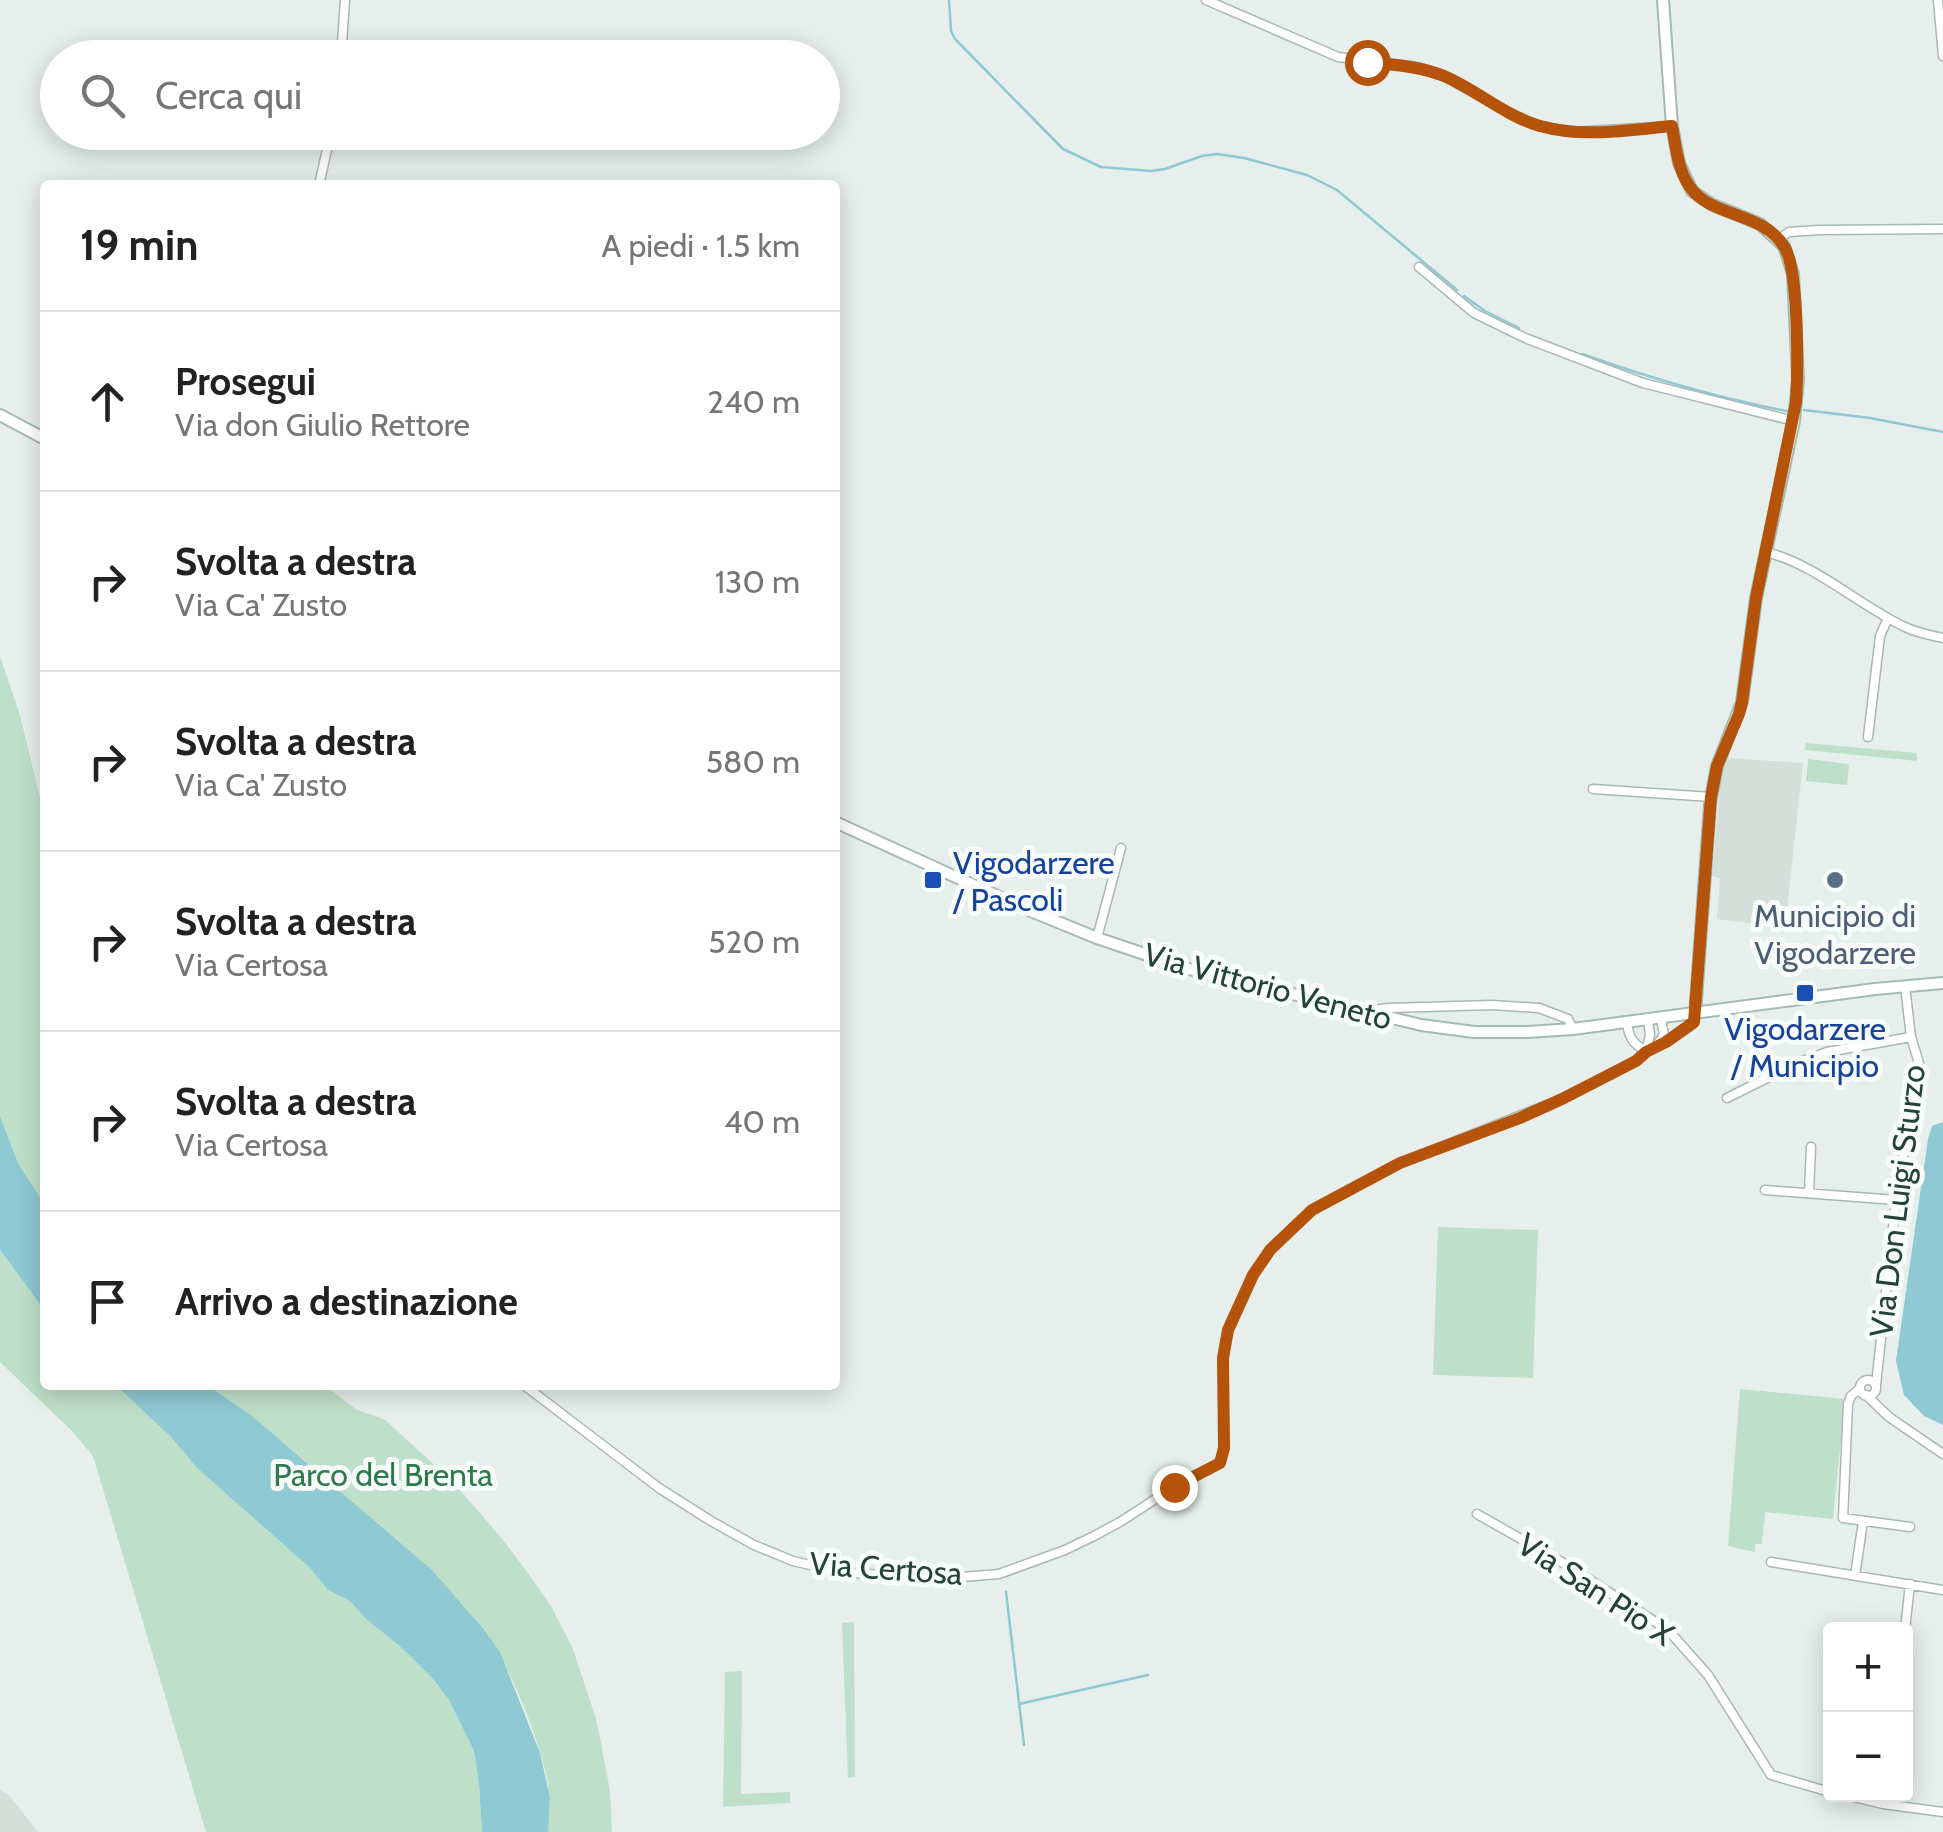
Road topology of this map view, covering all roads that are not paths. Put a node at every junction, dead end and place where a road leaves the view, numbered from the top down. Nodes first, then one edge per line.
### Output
1 (345, 0) edge
2 (1206, 0) edge
3 (1662, 0) edge
4 (1940, 7) edge
5 (342, 40) edge
6 (1943, 56) edge
7 (1672, 126) junction
8 (327, 150) edge
9 (319, 180) edge
10 (1943, 230) edge
11 (1778, 239) junction
12 (1418, 267) dead end
13 (0, 416) edge
14 (1794, 421) junction
15 (40, 437) edge
16 (1766, 552) junction
17 (1888, 618) junction
18 (1943, 638) edge
19 (1868, 737) dead end
20 (1593, 789) dead end
21 (1711, 797) junction
22 (840, 824) edge
23 (1121, 848) dead end
24 (1097, 938) junction
25 (1943, 983) edge
26 (1905, 986) junction
27 (1362, 1012) junction
28 (1695, 1014) junction
29 (1661, 1019) junction
30 (1648, 1020) junction
31 (1627, 1023) junction
32 (1573, 1030) junction
33 (1911, 1037) junction
34 (1656, 1046) junction
35 (1646, 1052) junction
36 (1727, 1098) dead end
37 (1811, 1147) dead end
38 (1765, 1190) dead end
39 (1809, 1194) junction
40 (1896, 1200) junction
41 (1869, 1388) junction
42 (531, 1390) edge
43 (1943, 1454) edge
44 (1477, 1514) dead end
45 (1863, 1521) junction
46 (1910, 1527) dead end
47 (1771, 1562) dead end
48 (1855, 1576) junction
49 (1910, 1584) junction
50 (1943, 1590) edge
51 (1906, 1622) edge
52 (1823, 1790) edge
53 (1898, 1802) edge
54 (1943, 1812) edge

1 - 5 street
2 - 7 street
3 - 7 main road
4 - 6 street
7 - 11 main road
8 - 9 street
10 - 11 street
11 - 14 main road
12 - 14 street
13 - 15 main road
14 - 16 main road
16 - 17 street
16 - 21 main road
17 - 18 street
17 - 19 street
20 - 21 street
21 - 28 main road
22 - 24 main road, Via Vittorio Veneto
23 - 24 street
24 - 27 main road, Via Vittorio Veneto
25 - 26 main road, Via Vittorio Veneto
26 - 28 main road, Via Vittorio Veneto
26 - 33 street, Via Don Luigi Sturzo
27 - 32 main road, Via Vittorio Veneto
27 - 32 street
28 - 29 main road, Via Vittorio Veneto
28 - 34 street, Via Certosa
29 - 30 main road, Via Vittorio Veneto
29 - 34 street
30 - 31 main road, Via Vittorio Veneto
30 - 35 street
31 - 32 main road, Via Vittorio Veneto
31 - 35 street
33 - 36 street, Via Don Luigi Sturzo
33 - 40 street, Via Don Luigi Sturzo
34 - 35 street, Via Certosa
35 - 42 street, Via Certosa
37 - 39 street
38 - 39 street
39 - 40 street
40 - 41 street, Via Don Luigi Sturzo
41 - 43 street
41 - 45 street, Via Don Luigi Sturzo
44 - 52 street, Via San Pio X
45 - 46 street
45 - 48 street
47 - 48 street
48 - 49 street
49 - 50 street
49 - 51 street
53 - 54 street

